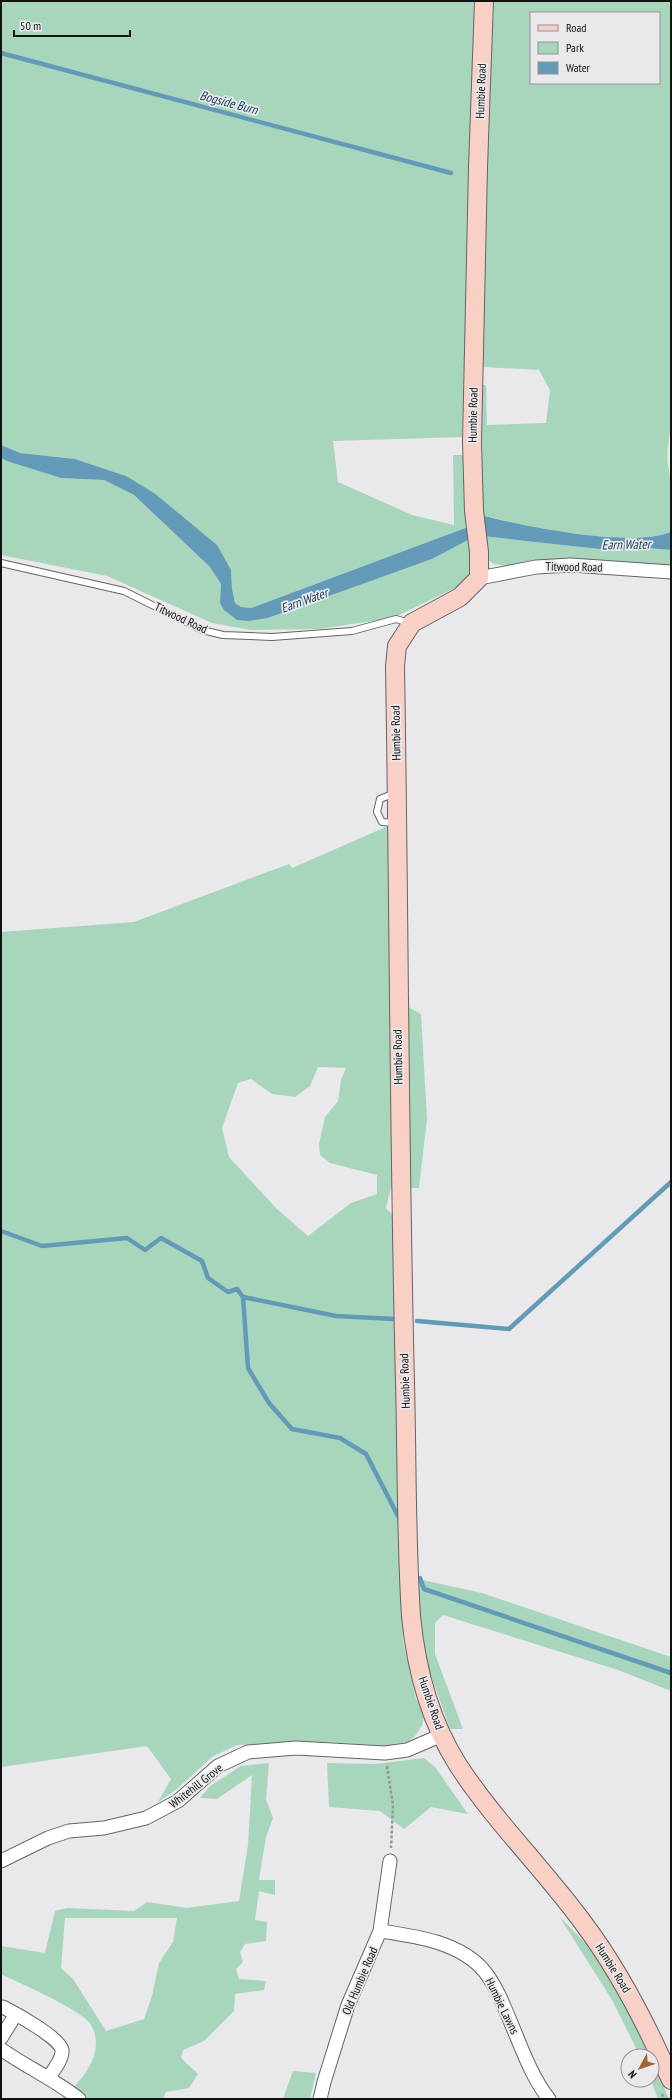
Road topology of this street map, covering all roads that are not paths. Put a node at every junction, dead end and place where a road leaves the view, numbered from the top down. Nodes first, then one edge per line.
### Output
1 (484, 1) edge
2 (1, 564) edge
3 (671, 572) edge
4 (479, 578) junction
5 (412, 623) junction
6 (442, 1735) junction
7 (1, 1861) edge
8 (390, 1861) road end
9 (380, 1931) junction
10 (3, 2007) dead end
11 (16, 2014) junction
12 (1, 2038) edge
13 (1, 2049) edge
14 (48, 2078) junction
15 (671, 2080) edge
16 (79, 2099) edge
17 (320, 2099) edge
18 (550, 2099) edge

1 - 4 street, Humbie Road
2 - 5 lane, Titwood Road
3 - 4 street, Titwood Road
4 - 5 street, Humbie Road
5 - 6 street, Humbie Road
6 - 7 street, Whitehill Grove
6 - 15 street, Humbie Road
8 - 9 street, Old Humbie Road
9 - 17 street, Old Humbie Road
9 - 18 street, Humbie Lawns
10 - 11 street
11 - 12 street
11 - 14 street
13 - 14 street
14 - 16 street

